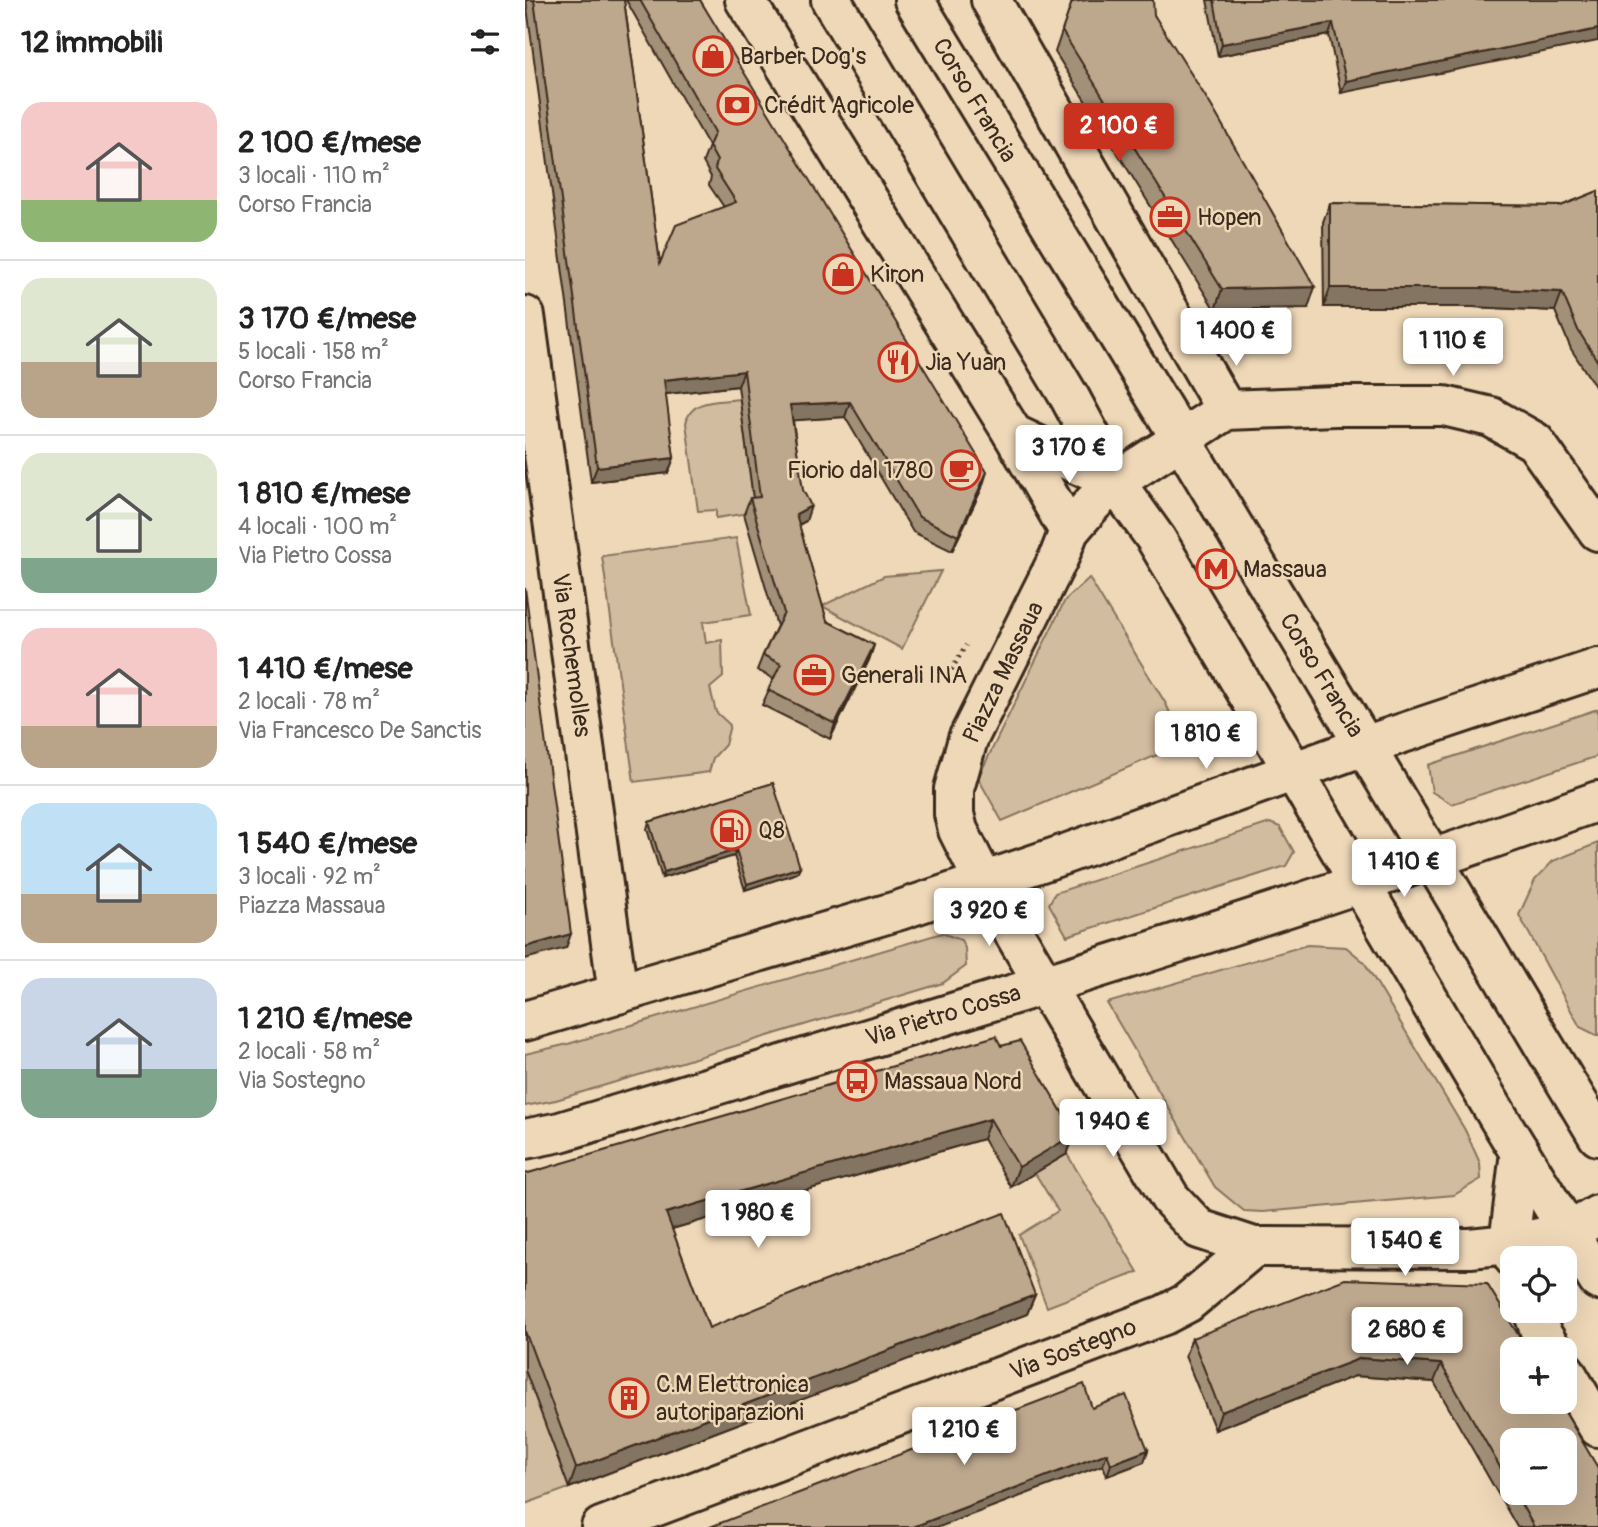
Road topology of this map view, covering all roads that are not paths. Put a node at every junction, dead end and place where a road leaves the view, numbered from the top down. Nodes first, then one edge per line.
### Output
1 (745, 0) edge
2 (831, 0) edge
3 (914, 0) edge
4 (993, 0) edge
5 (525, 316) edge
6 (1226, 410) junction
7 (1013, 433) junction
8 (1181, 439) junction
9 (1115, 482) junction
10 (1069, 531) junction
11 (1598, 531) edge
12 (1598, 668) edge
13 (1364, 746) junction
14 (1293, 771) junction
15 (1598, 801) edge
16 (1431, 859) junction
17 (984, 882) junction
18 (1359, 883) junction
19 (1045, 984) junction
20 (618, 994) junction
21 (525, 1021) edge
22 (1598, 1136) edge
23 (525, 1139) edge
24 (1520, 1152) junction
25 (1583, 1224) edge
26 (1511, 1246) edge
27 (1524, 1246) edge
28 (1254, 1247) junction
29 (1500, 1251) edge
30 (1598, 1280) edge
31 (1577, 1391) edge
32 (1598, 1427) edge
33 (601, 1527) edge

1 - 7 main road
2 - 9 main road
3 - 8 main road, Corso Francia
4 - 6 main road
5 - 20 main road, Via Rochemolles
6 - 8 main road, Piazza Massaua
6 - 11 main road
7 - 9 main road
7 - 10 main road
8 - 9 main road, Piazza Massaua
8 - 13 main road, Corso Francia
9 - 10 main road, Piazza Massaua
9 - 14 main road
10 - 17 main road, Piazza Massaua
12 - 13 main road
13 - 14 main road
13 - 16 main road, Corso Francia
14 - 17 main road
14 - 18 main road
15 - 16 main road, Via Pietro Cossa
16 - 18 main road, Via Pietro Cossa
16 - 22 main road, Corso Francia
17 - 19 main road, Piazza Massaua
17 - 20 main road
18 - 19 main road, Via Pietro Cossa
18 - 24 main road
19 - 23 main road, Via Pietro Cossa
19 - 28 main road, Piazza Massaua
20 - 21 main road
24 - 25 main road
24 - 26 main road
25 - 27 main road, Piazza Massaua
25 - 30 main road
28 - 29 main road, Piazza Massaua
28 - 33 main road, Via Sostegno
31 - 32 main road

